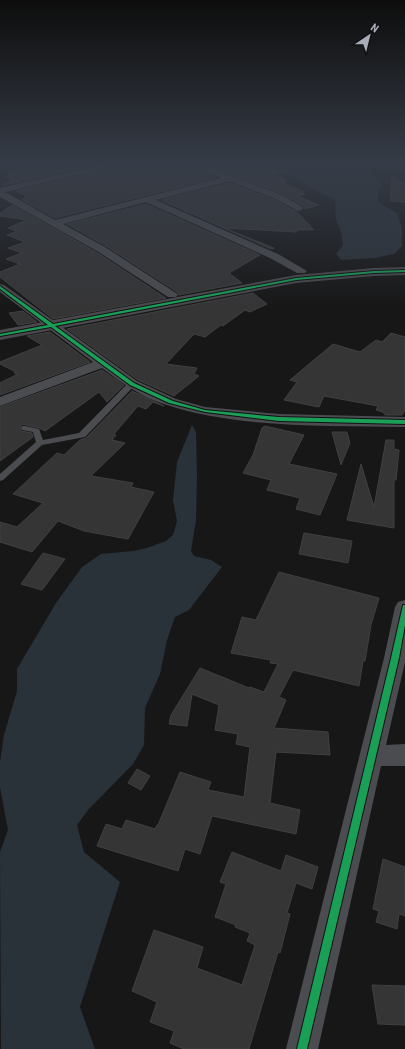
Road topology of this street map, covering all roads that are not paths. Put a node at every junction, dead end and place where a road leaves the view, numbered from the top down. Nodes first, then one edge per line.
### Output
1 (33, 211) edge
2 (100, 211) edge
3 (173, 211) edge
4 (54, 223) junction
5 (402, 268) edge
6 (301, 271) junction
7 (324, 272) junction
8 (0, 287) edge
9 (172, 295) junction
10 (48, 322) junction
11 (0, 328) edge
12 (0, 335) edge
13 (103, 363) junction
14 (132, 384) junction
15 (0, 402) edge
16 (405, 422) edge
17 (25, 428) dead end
18 (40, 443) junction
19 (0, 478) edge
20 (405, 607) edge
21 (405, 755) edge
22 (372, 756) junction
23 (302, 1049) edge

1 - 4 street
2 - 4 street
3 - 6 street
4 - 9 street
5 - 7 street
6 - 7 street
6 - 9 street
7 - 10 street
8 - 10 street
9 - 10 street
10 - 11 street
10 - 12 street
10 - 13 street
13 - 14 street
13 - 15 street
14 - 16 street
14 - 18 lane
17 - 18 lane
18 - 19 lane
20 - 22 street
21 - 22 street
22 - 23 street

